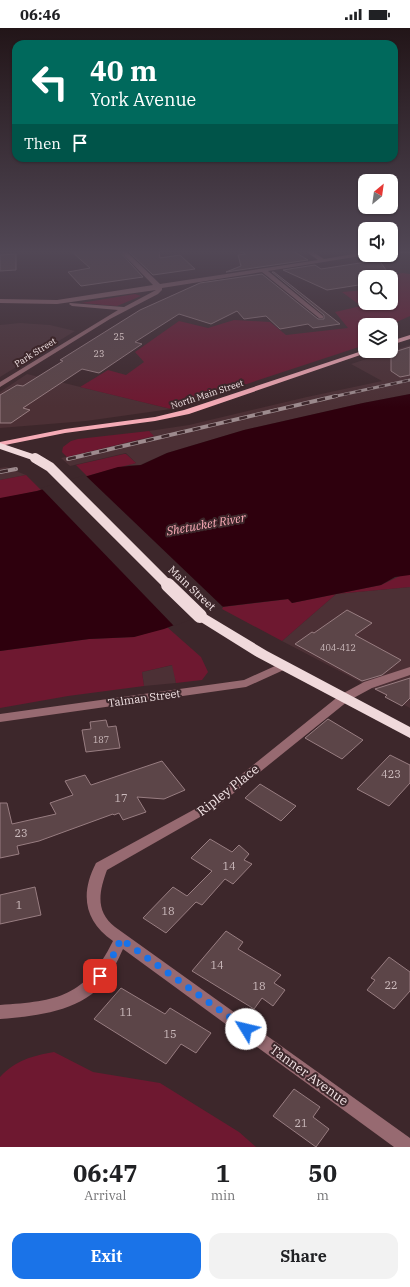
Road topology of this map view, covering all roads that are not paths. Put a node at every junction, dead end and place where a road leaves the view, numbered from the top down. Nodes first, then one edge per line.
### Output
1 (69, 303) edge
2 (136, 303) edge
3 (304, 303) edge
4 (124, 309) junction
5 (321, 317) dead end
6 (410, 338) edge
7 (398, 342) edge
8 (358, 354) edge
9 (0, 385) edge
10 (0, 445) edge
11 (284, 666) junction
12 (410, 671) edge
13 (344, 698) junction
14 (0, 718) edge
15 (410, 733) edge
16 (101, 867) joint
17 (121, 939) junction
18 (0, 1012) edge
19 (408, 1147) edge

1 - 4 street
2 - 4 street, Park Street
3 - 5 street
4 - 9 street, Park Street
6 - 7 main road
8 - 10 main road, North Main Street
10 - 11 highway, Main Street, bridge
11 - 13 highway, Main Street
11 - 14 street, Talman Street
12 - 13 street, Ripley Place
13 - 15 highway, Main Street
13 - 16 street, Ripley Place
16 - 17 street, Tanner Avenue
17 - 18 street
17 - 19 street, Tanner Avenue

